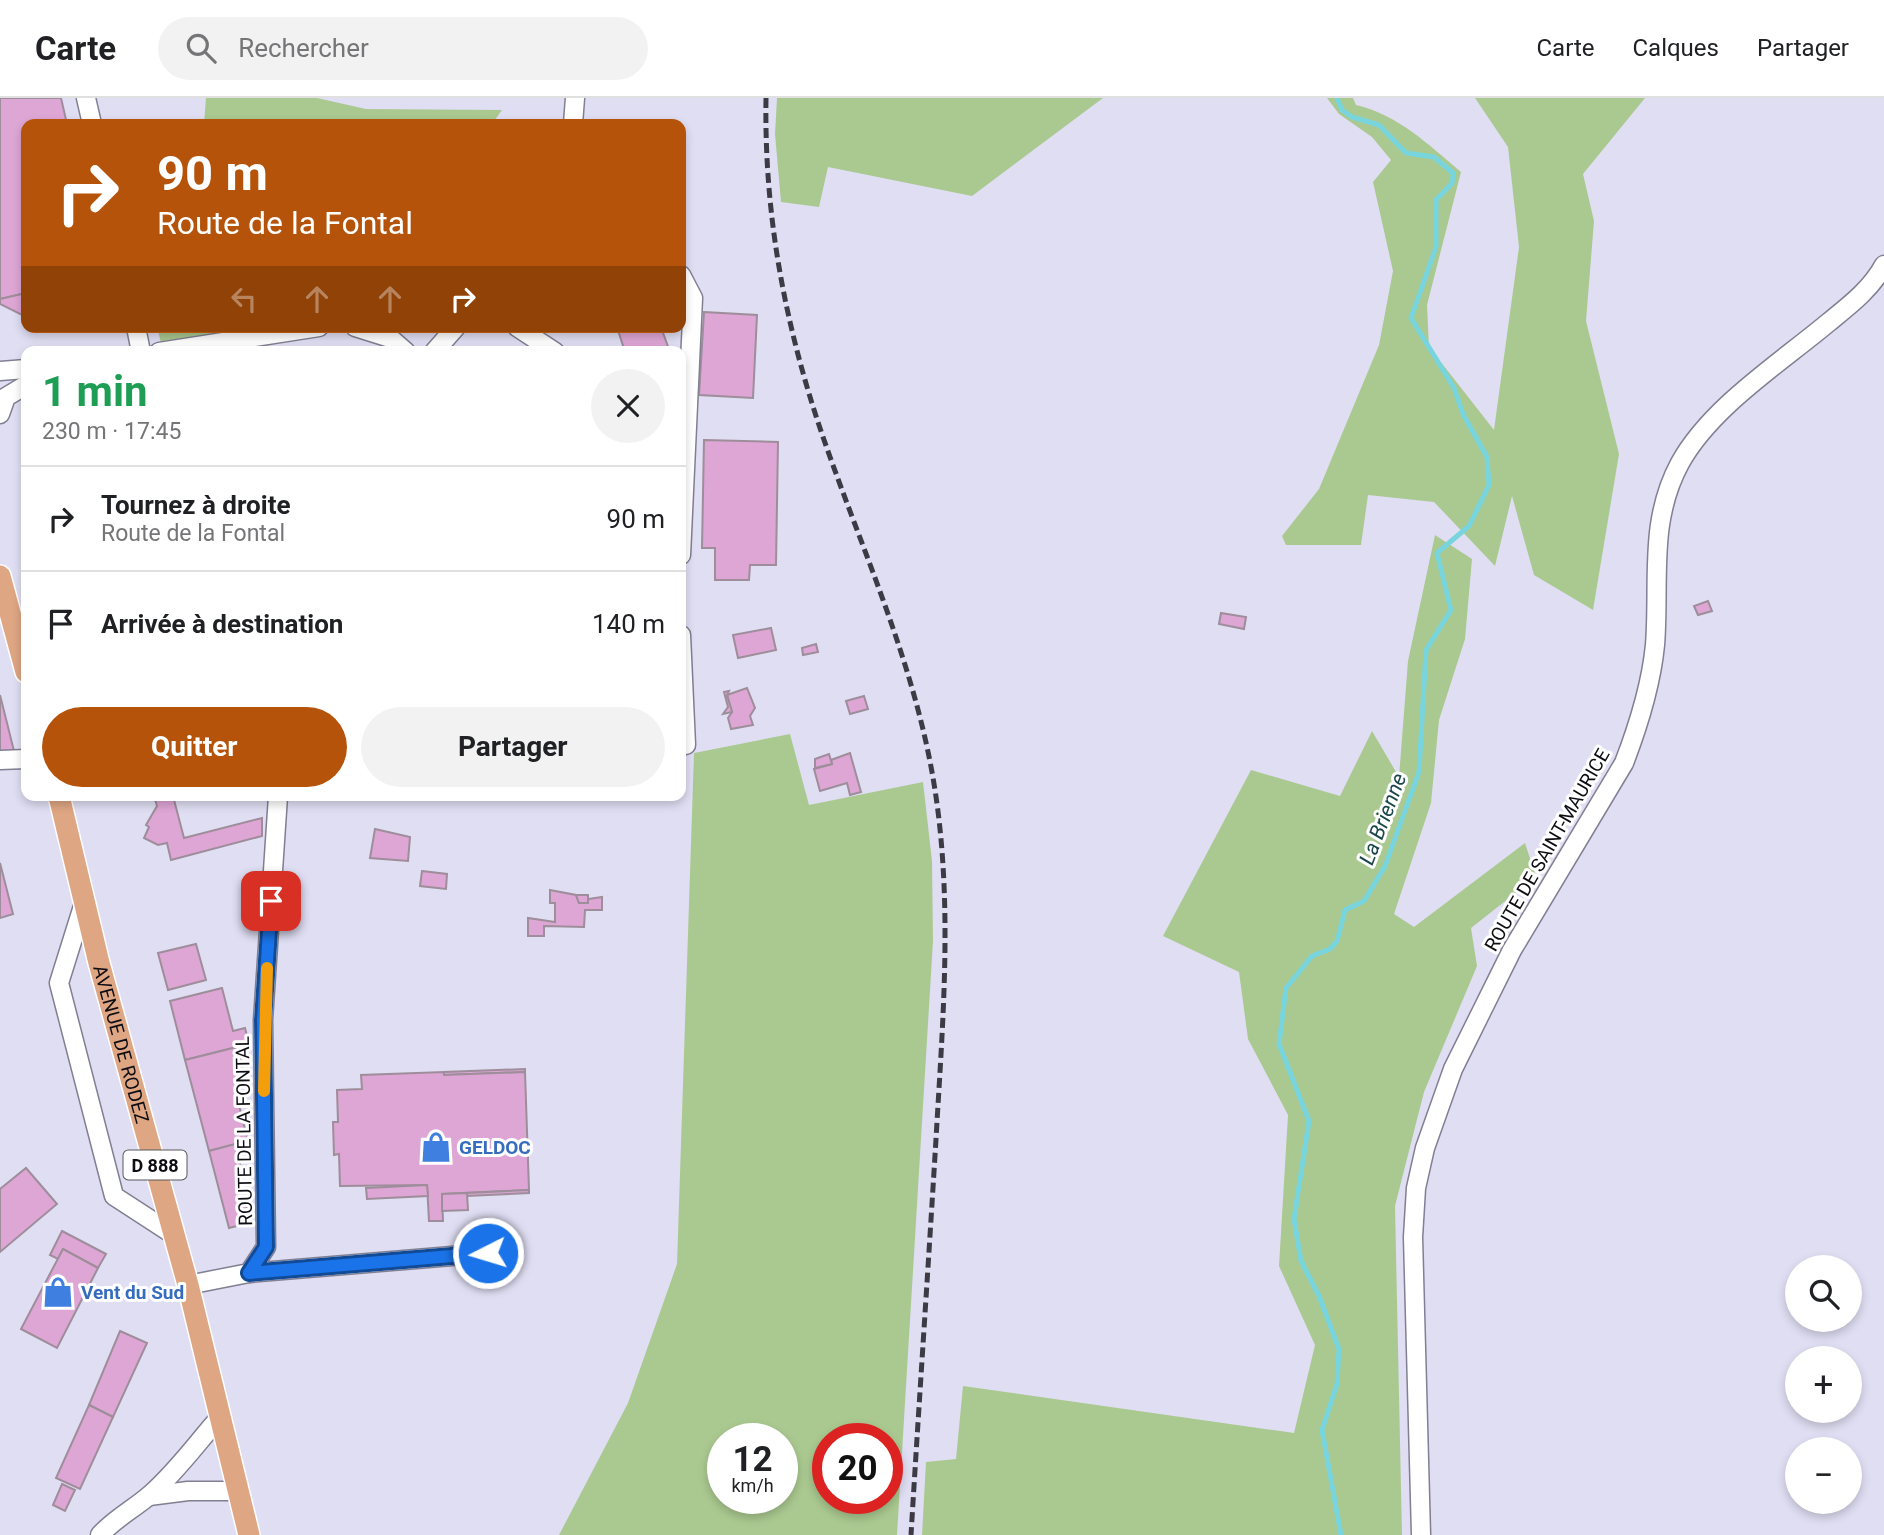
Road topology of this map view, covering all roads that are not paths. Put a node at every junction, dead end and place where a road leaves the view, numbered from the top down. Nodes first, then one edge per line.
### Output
1 (86, 98) edge
2 (575, 98) edge
3 (91, 119) edge
4 (573, 119) edge
5 (1884, 265) edge
6 (686, 285) edge
7 (281, 333) edge
8 (374, 333) edge
9 (526, 333) edge
10 (197, 346) edge
11 (399, 346) edge
12 (546, 346) edge
13 (21, 369) edge
14 (0, 370) edge
15 (21, 388) edge
16 (0, 414) edge
17 (686, 448) edge
18 (0, 555) edge
19 (0, 576) edge
20 (17, 637) junction
21 (21, 653) edge
22 (21, 759) edge
23 (0, 760) edge
24 (60, 801) edge
25 (278, 801) edge
26 (84, 903) junction
27 (174, 1235) junction
28 (488, 1253) dead end
29 (249, 1273) junction
30 (188, 1285) junction
31 (220, 1417) junction
32 (238, 1491) junction
33 (149, 1496) junction
34 (100, 1535) edge
35 (249, 1535) edge
36 (1421, 1535) edge

1 - 3 street
2 - 4 street
5 - 36 street, ROUTE DE SAINT-MAURICE
6 - 17 street
7 - 10 street
8 - 11 street
9 - 12 street
13 - 14 street
15 - 16 street
18 - 20 main road
19 - 20 main road
20 - 21 main road
22 - 23 street
24 - 26 main road, AVENUE DE RODEZ / D 888
25 - 29 street, ROUTE DE LA FONTAL
26 - 27 main road, AVENUE DE RODEZ / D 888
26 - 27 street
27 - 30 main road, AVENUE DE RODEZ / D 888
28 - 29 street
29 - 30 street
30 - 31 main road, AVENUE DE RODEZ / D 888
31 - 32 main road, AVENUE DE RODEZ / D 888
31 - 33 street
32 - 33 street
32 - 35 main road, AVENUE DE RODEZ / D 888
33 - 34 street

